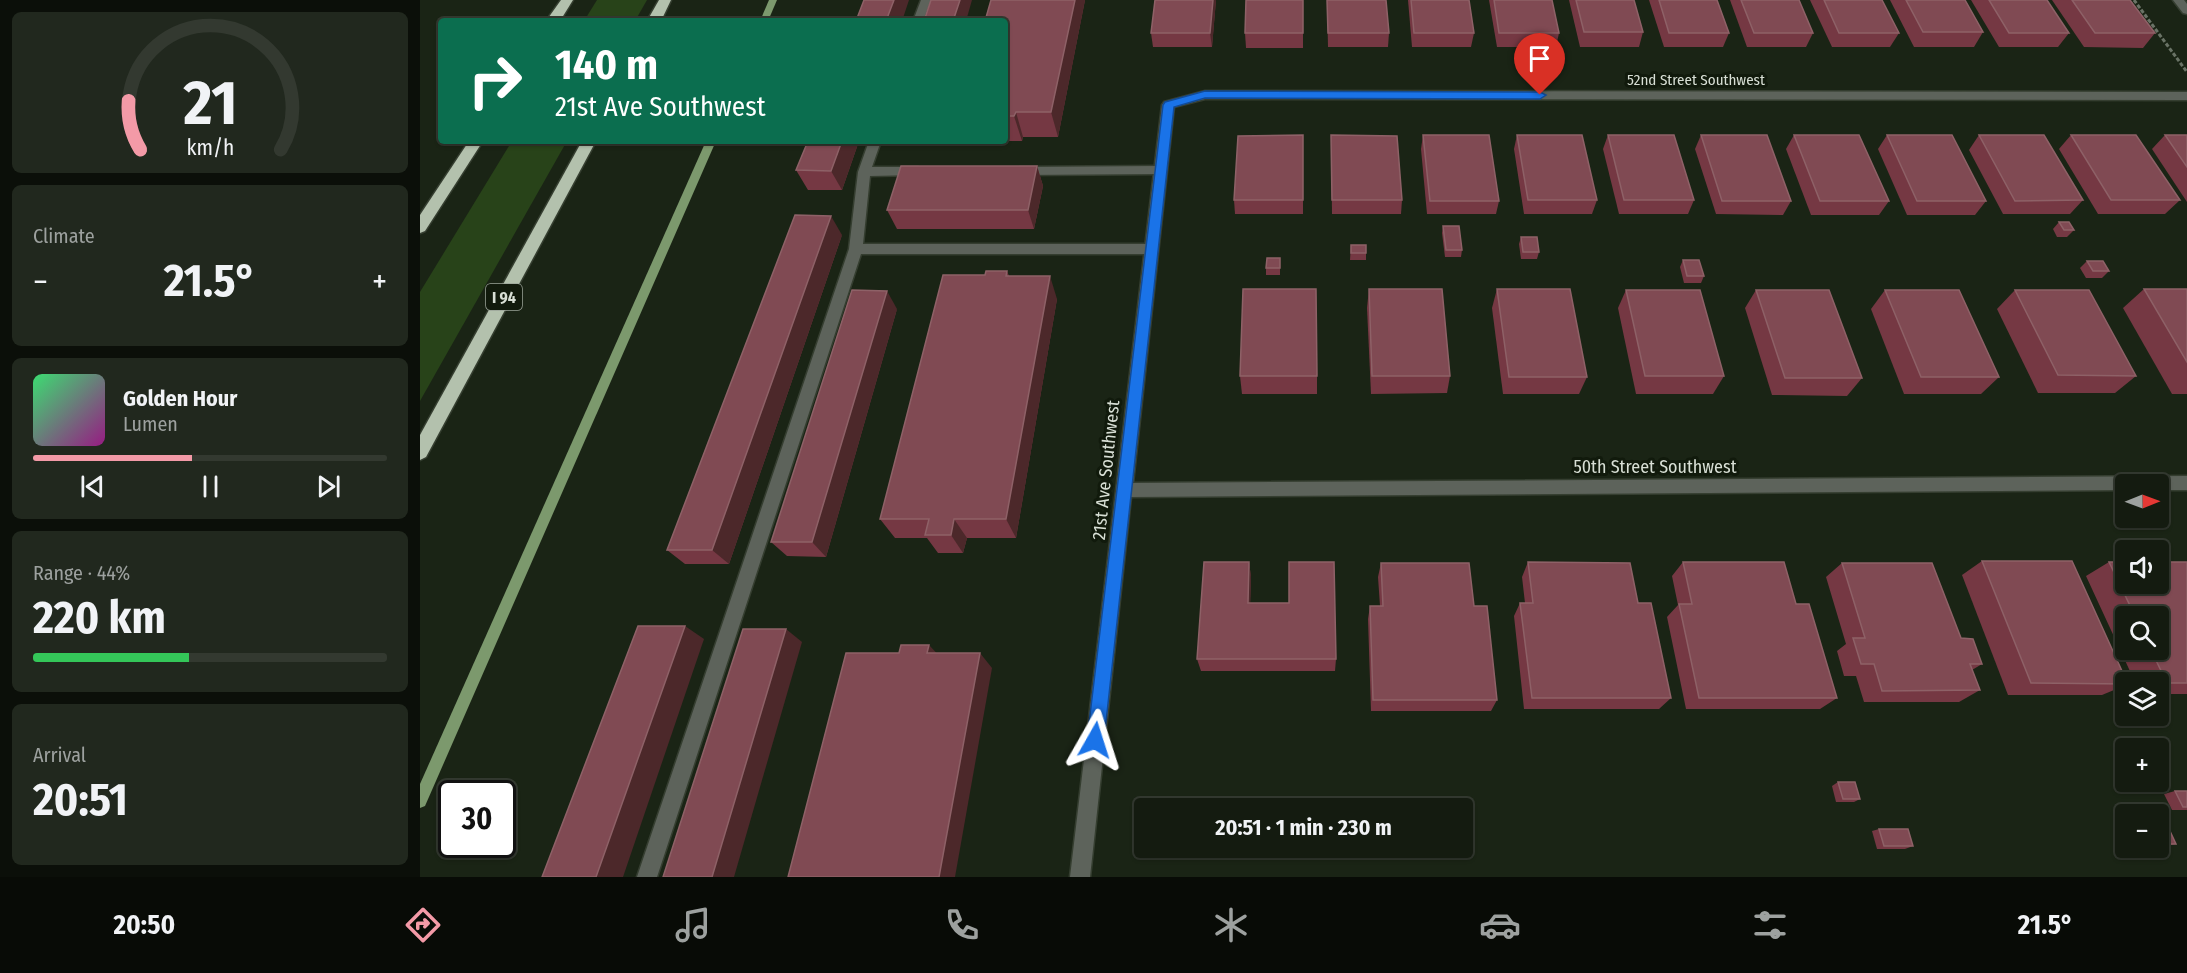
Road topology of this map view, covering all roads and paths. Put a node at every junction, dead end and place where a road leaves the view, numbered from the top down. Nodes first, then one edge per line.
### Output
1 (567, 0) edge
2 (665, 0) edge
3 (926, 0) edge
4 (2134, 0) edge
5 (2178, 0) edge
6 (2187, 11) edge
7 (555, 18) edge
8 (656, 18) edge
9 (919, 18) edge
10 (2187, 72) edge
11 (1205, 95) joint
12 (2187, 96) edge
13 (474, 144) edge
14 (587, 144) edge
15 (874, 144) edge
16 (1160, 170) junction
17 (935, 171) edge
18 (1006, 171) edge
19 (864, 172) junction
20 (420, 227) edge
21 (856, 249) junction
22 (1150, 249) junction
23 (420, 453) edge
24 (2187, 483) edge
25 (1123, 490) junction
26 (647, 877) edge
27 (1080, 877) edge

1 - 7 highway
2 - 8 highway
3 - 9 street
4 - 10 path
5 - 6 street
11 - 12 street, 52nd Street Southwest
11 - 16 street, 21st Ave Southwest
13 - 20 highway
14 - 23 highway, I 94
15 - 19 street
16 - 18 street
16 - 22 street, 21st Ave Southwest
17 - 19 street
19 - 21 street
21 - 22 street
21 - 26 street
22 - 25 street, 21st Ave Southwest
24 - 25 street, 50th Street Southwest
25 - 27 street, 21st Ave Southwest

